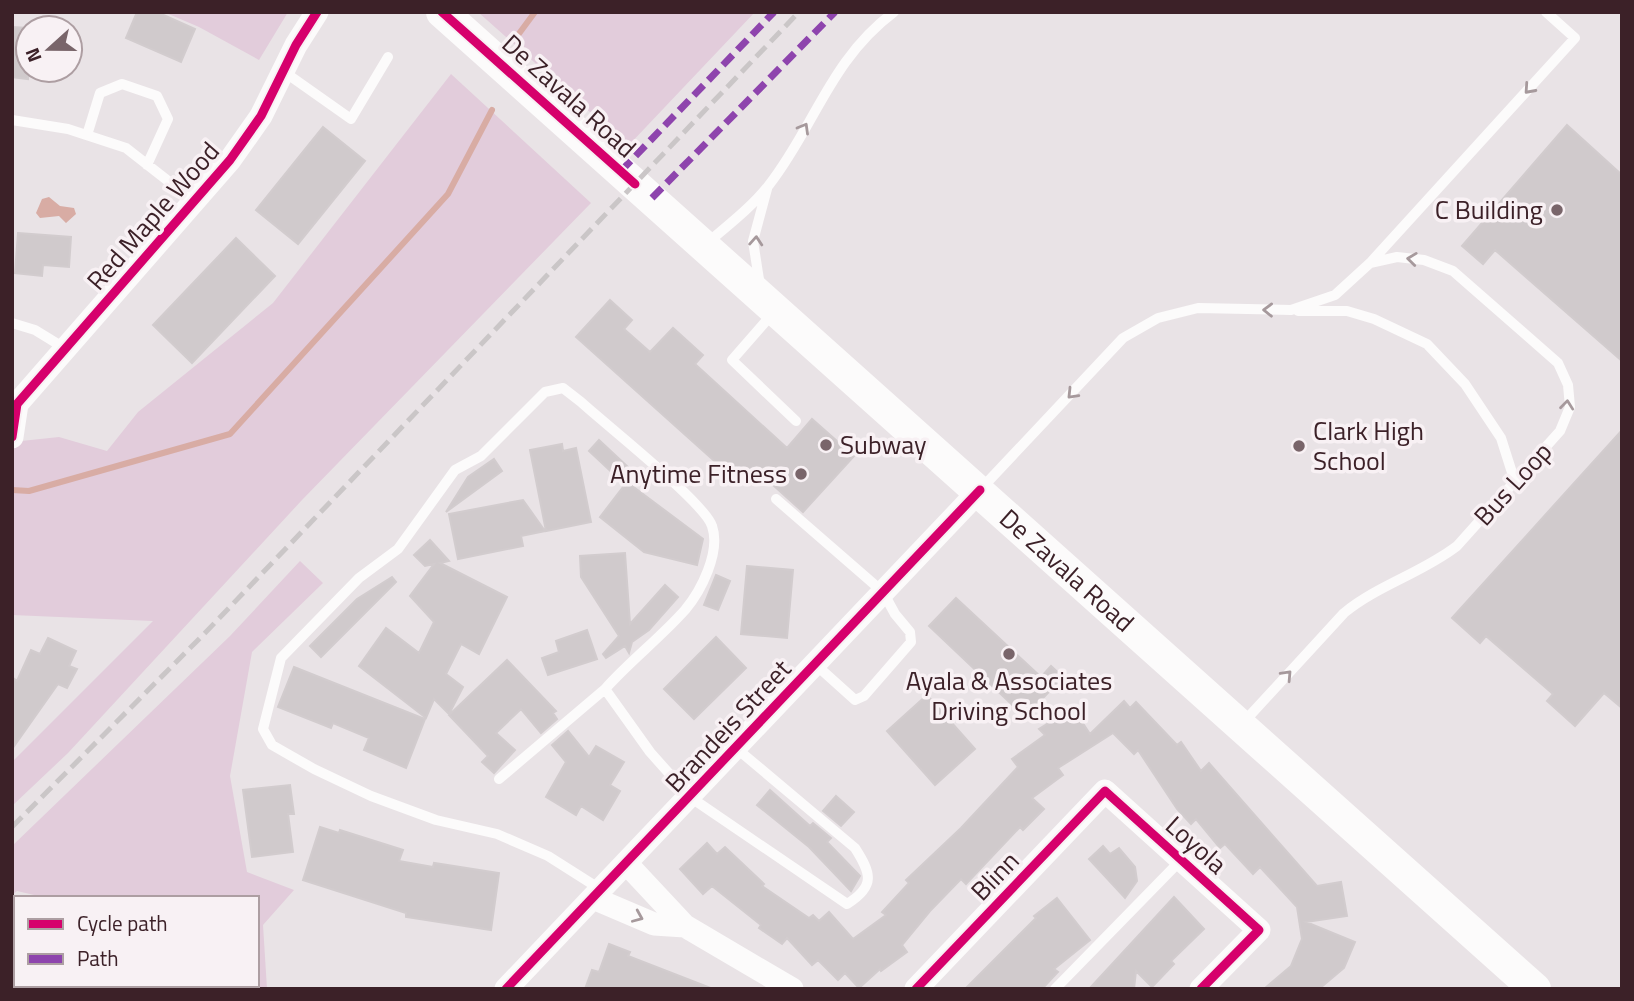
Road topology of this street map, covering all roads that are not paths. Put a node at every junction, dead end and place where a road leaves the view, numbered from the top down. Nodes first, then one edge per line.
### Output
1 (317, 12) edge
2 (442, 12) edge
3 (894, 12) edge
4 (1546, 12) edge
5 (388, 57) dead end
6 (283, 71) junction
7 (12, 120) edge
8 (87, 135) junction
9 (147, 165) junction
10 (768, 186) junction
11 (195, 202) junction
12 (705, 245) junction
13 (1370, 263) junction
14 (769, 303) junction
15 (1291, 310) junction
16 (12, 323) edge
17 (66, 349) junction
18 (796, 421) dead end
19 (12, 437) edge
20 (1515, 482) junction
21 (980, 490) junction
22 (776, 499) dead end
23 (883, 592) junction
24 (815, 664) junction
25 (605, 689) junction
26 (1240, 726) junction
27 (736, 748) junction
28 (499, 779) dead end
29 (1105, 791) joint
30 (690, 797) junction
31 (1181, 860) junction
32 (627, 864) junction
33 (597, 894) junction
34 (685, 926) junction
35 (506, 989) edge
36 (792, 989) edge
37 (916, 989) edge
38 (1055, 989) edge
39 (1201, 989) edge
40 (1535, 989) edge

1 - 6 street, Red Maple Wood
2 - 12 main road, De Zavala Road
10 -> 3 lane
4 -> 13 lane
5 - 6 lane
6 - 11 street, Red Maple Wood
7 - 8 lane
8 - 9 lane
8 - 9 lane
9 - 11 lane
10 - 12 lane
14 -> 10 lane
11 - 17 street, Red Maple Wood
12 - 14 main road, De Zavala Road
13 - 15 lane
20 -> 13 lane, Bus Loop
14 - 18 lane
14 - 21 main road, De Zavala Road
15 - 20 lane
15 -> 21 lane
16 - 17 lane
17 - 19 street, Red Maple Wood
26 -> 20 lane, Bus Loop
21 - 23 street, Brandeis Street
21 - 26 main road, De Zavala Road
22 - 23 lane
23 - 24 street, Brandeis Street
23 - 24 lane
24 - 27 street, Brandeis Street
25 - 28 lane
25 - 30 lane
25 - 33 lane
26 - 40 main road, De Zavala Road
27 - 30 street, Brandeis Street
27 - 30 lane
29 - 31 street, Loyola
29 - 37 street, Blinn
30 - 32 street, Brandeis Street
31 - 38 lane
31 - 39 street, Loyola
32 - 33 street, Brandeis Street
32 - 34 street
33 -> 34 street
33 - 35 street, Brandeis Street
34 - 36 street

